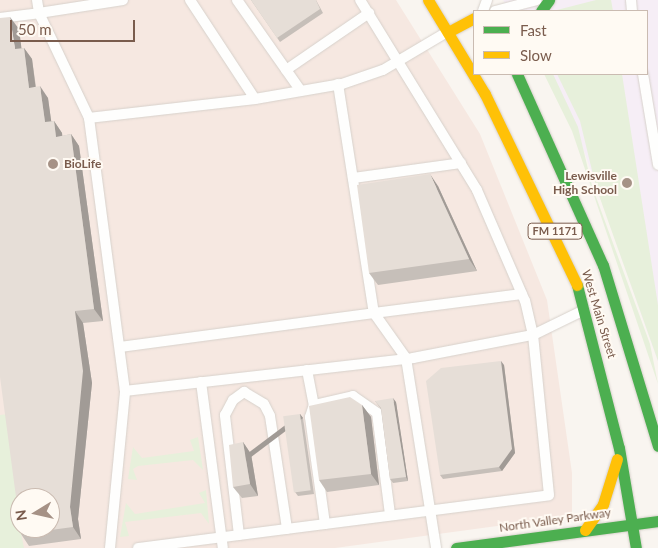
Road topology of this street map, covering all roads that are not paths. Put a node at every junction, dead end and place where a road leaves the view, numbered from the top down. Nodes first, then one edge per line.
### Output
1 (37, 0) edge
2 (123, 0) edge
3 (190, 0) edge
4 (238, 0) edge
5 (360, 0) edge
6 (428, 0) edge
7 (472, 0) edge
8 (538, 0) edge
9 (549, 0) edge
10 (480, 10) edge
11 (499, 10) edge
12 (541, 10) edge
13 (369, 12) junction
14 (39, 13) junction
15 (0, 18) edge
16 (473, 19) edge
17 (448, 32) junction
18 (400, 60) junction
19 (286, 70) junction
20 (517, 75) edge
21 (532, 75) edge
22 (643, 75) edge
23 (338, 84) junction
24 (538, 88) dead end
25 (301, 91) junction
26 (255, 99) junction
27 (89, 118) junction
28 (557, 128) dead end
29 (461, 163) junction
30 (658, 165) edge
31 (565, 173) junction
32 (353, 178) junction
33 (522, 294) junction
34 (585, 310) junction
35 (374, 313) junction
36 (533, 336) junction
37 (120, 347) junction
38 (406, 358) junction
39 (307, 370) junction
40 (241, 378) junction
41 (201, 382) junction
42 (125, 391) junction
43 (244, 392) junction
44 (314, 405) junction
45 (658, 446) edge
46 (619, 448) junction
47 (432, 510) junction
48 (390, 515) junction
49 (658, 521) edge
50 (632, 523) junction
51 (325, 524) junction
52 (287, 529) junction
53 (585, 530) junction
54 (239, 535) junction
55 (222, 543) edge
56 (110, 548) edge
57 (138, 548) edge
58 (436, 548) edge
59 (456, 548) edge
60 (636, 548) edge

1 - 14 lane
2 - 14 lane
3 - 26 lane
4 - 19 lane
5 - 13 lane
6 - 17 main road, West Main Street / FM 1171
7 - 10 main road
8 - 11 lane
9 - 12 main road
13 - 18 lane
13 - 19 lane
14 - 15 lane
14 - 27 lane
16 - 17 main road
17 - 18 lane
17 - 34 main road, West Main Street / FM 1171
18 - 23 lane
18 - 29 lane
19 - 25 lane
20 - 31 main road, West Main Street / FM 1171
21 - 24 main road
22 - 30 lane
23 - 25 lane
23 - 32 lane
25 - 26 lane
26 - 27 lane
27 - 37 lane
28 - 31 main road
29 - 32 lane
29 - 33 lane
31 - 45 main road, West Main Street / FM 1171
32 - 35 lane
33 - 35 lane
33 - 36 lane
34 - 36 lane
34 - 46 main road, West Main Street / FM 1171
35 - 37 lane
35 - 38 lane
36 - 38 lane
36 - 47 lane
37 - 42 lane
38 - 39 lane
38 - 47 lane
39 - 40 lane
39 - 44 lane
40 - 41 lane
40 - 43 lane
41 - 42 lane
41 - 55 lane
42 - 56 lane
43 - 52 lane
43 - 54 lane
44 - 48 lane
44 - 51 lane
46 - 50 main road, West Main Street / FM 1171
46 - 53 main road
47 - 48 lane
47 - 58 lane
48 - 51 lane
49 - 50 main road, North Valley Parkway
50 - 53 main road, North Valley Parkway
50 - 60 main road, West Main Street / FM 1171
51 - 52 lane
52 - 54 lane
53 - 59 main road, North Valley Parkway
54 - 55 lane
55 - 57 lane

